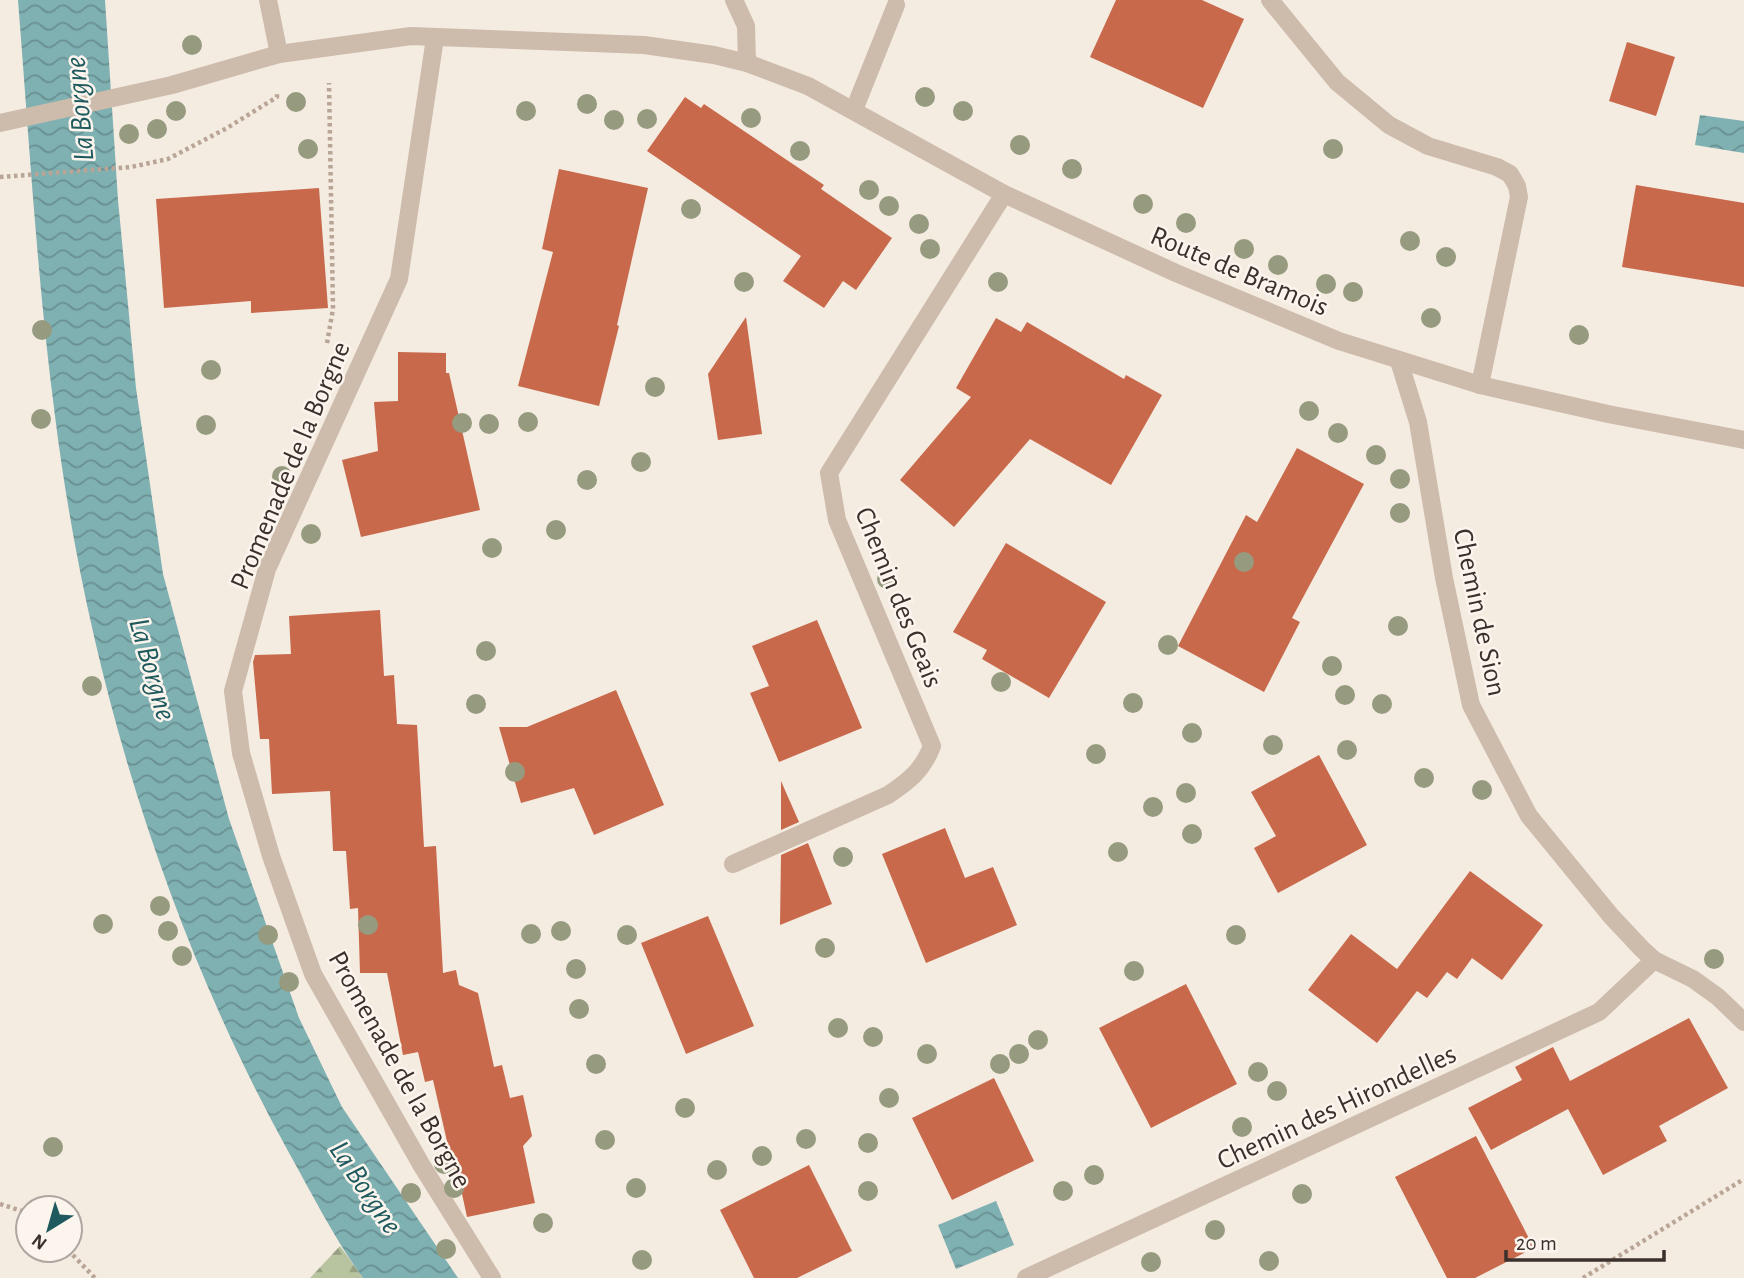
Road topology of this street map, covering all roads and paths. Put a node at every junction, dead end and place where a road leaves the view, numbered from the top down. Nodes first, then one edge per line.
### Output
1 (268, 0) edge
2 (734, 0) edge
3 (1270, 0) edge
4 (896, 5) dead end
5 (435, 38) junction
6 (278, 54) junction
7 (747, 63) junction
8 (329, 79) dead end
9 (854, 110) junction
10 (0, 122) edge
11 (0, 177) edge
12 (1004, 194) junction
13 (327, 344) dead end
14 (1399, 361) junction
15 (1480, 385) junction
16 (1744, 440) edge
17 (733, 864) dead end
18 (1654, 960) junction
19 (1744, 1022) edge
20 (1744, 1179) edge
21 (82, 1264) edge
22 (95, 1278) edge
23 (492, 1278) edge
24 (1026, 1278) edge
25 (1583, 1278) edge

1 - 6 street
2 - 7 street
3 - 15 street
4 - 9 street
5 - 6 street, Route de Bramois
5 - 7 street, Route de Bramois
5 - 23 street, Promenade de la Borgne
6 - 10 street, Route de Bramois
6 - 11 path
7 - 9 street, Route de Bramois
8 - 13 path
9 - 12 street, Route de Bramois
12 - 14 street, Route de Bramois
12 - 17 street, Chemin des Geais
14 - 15 street, Route de Bramois
14 - 18 street, Chemin de Sion
15 - 16 street, Route de Bramois
18 - 19 street, Chemin de Sion
18 - 24 street, Chemin des Hirondelles
20 - 25 path
21 - 22 path

